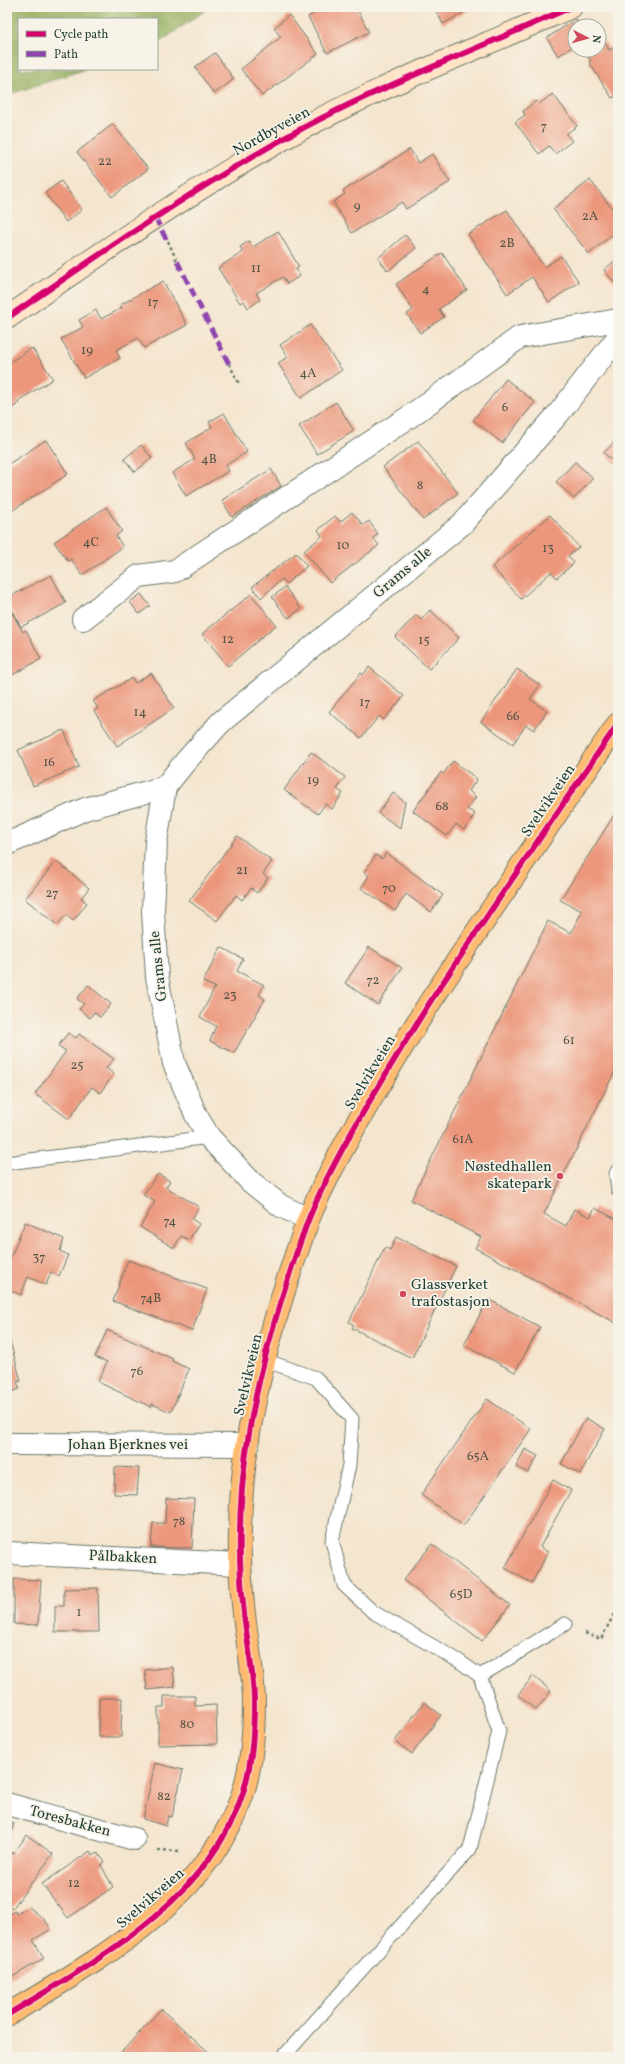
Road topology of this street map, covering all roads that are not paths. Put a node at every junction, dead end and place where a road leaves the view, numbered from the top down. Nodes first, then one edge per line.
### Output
1 (571, 7) edge
2 (7, 318) edge
3 (618, 320) edge
4 (618, 337) edge
5 (83, 619) dead end
6 (618, 724) edge
7 (165, 787) junction
8 (7, 844) edge
9 (209, 1137) junction
10 (7, 1163) edge
11 (618, 1170) edge
12 (618, 1190) edge
13 (308, 1219) junction
14 (264, 1360) junction
15 (7, 1444) edge
16 (248, 1445) junction
17 (7, 1553) edge
18 (240, 1564) junction
19 (565, 1624) road end
20 (480, 1676) junction
21 (7, 1804) edge
22 (134, 1839) dead end
23 (7, 2015) edge
24 (283, 2057) edge

1 - 2 main road, Nordbyveien
3 - 5 street
4 - 7 street, Grams alle
6 - 13 main road, Svelvikveien
7 - 8 street
7 - 9 street, Grams alle
9 - 10 lane
9 - 13 street, Grams alle
11 - 12 lane
13 - 14 main road, Svelvikveien
14 - 16 main road, Svelvikveien
14 - 20 lane
15 - 16 street, Johan Bjerknes vei
16 - 18 main road, Svelvikveien
17 - 18 street, Pålbakken
18 - 23 main road, Svelvikveien
19 - 20 lane
20 - 24 lane
21 - 22 street, Toresbakken

